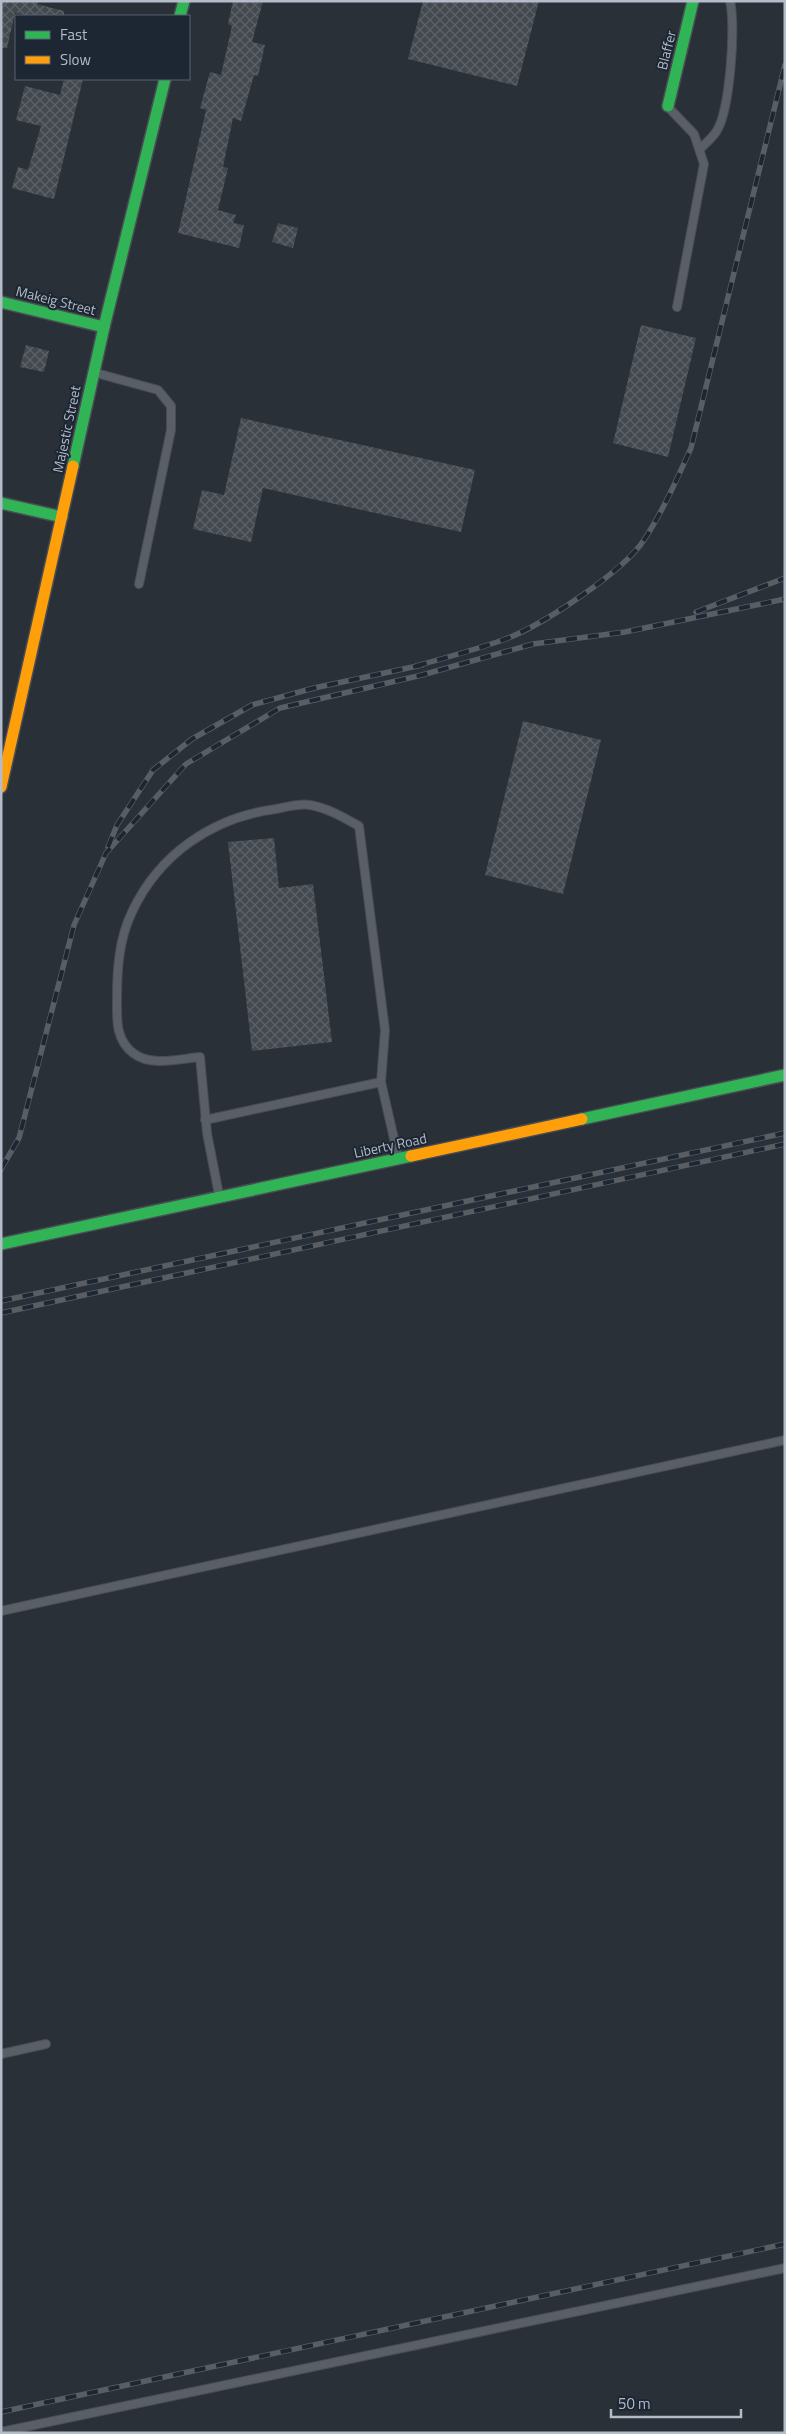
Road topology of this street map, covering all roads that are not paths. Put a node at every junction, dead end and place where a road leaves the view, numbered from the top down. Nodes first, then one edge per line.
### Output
1 (184, 1) edge
2 (693, 1) edge
3 (730, 1) edge
4 (180, 15) edge
5 (165, 80) edge
6 (668, 106) joint
7 (700, 149) junction
8 (1, 302) edge
9 (677, 307) dead end
10 (104, 327) junction
11 (94, 373) junction
12 (1, 503) edge
13 (62, 517) junction
14 (139, 584) dead end
15 (1, 787) edge
16 (785, 1075) edge
17 (381, 1082) junction
18 (205, 1120) junction
19 (399, 1159) junction
20 (219, 1197) junction
21 (1, 1244) edge
22 (785, 1440) edge
23 (1, 1611) edge
24 (46, 2044) dead end
25 (1, 2054) edge
26 (785, 2268) edge
27 (1, 2432) edge

1 - 4 street
2 - 6 street, Blaffer
3 - 7 lane
5 - 10 street, Majestic Street
6 - 7 lane
7 - 9 lane
8 - 10 street, Makeig Street
10 - 11 street, Majestic Street
11 - 13 street, Majestic Street
11 - 14 lane
12 - 13 street
13 - 15 street, Majestic Street
16 - 19 street, Liberty Road
17 - 18 lane
17 - 18 lane
17 - 19 lane
18 - 20 lane
19 - 20 street, Liberty Road
20 - 21 street, Liberty Road
22 - 23 lane
24 - 25 lane
26 - 27 lane

